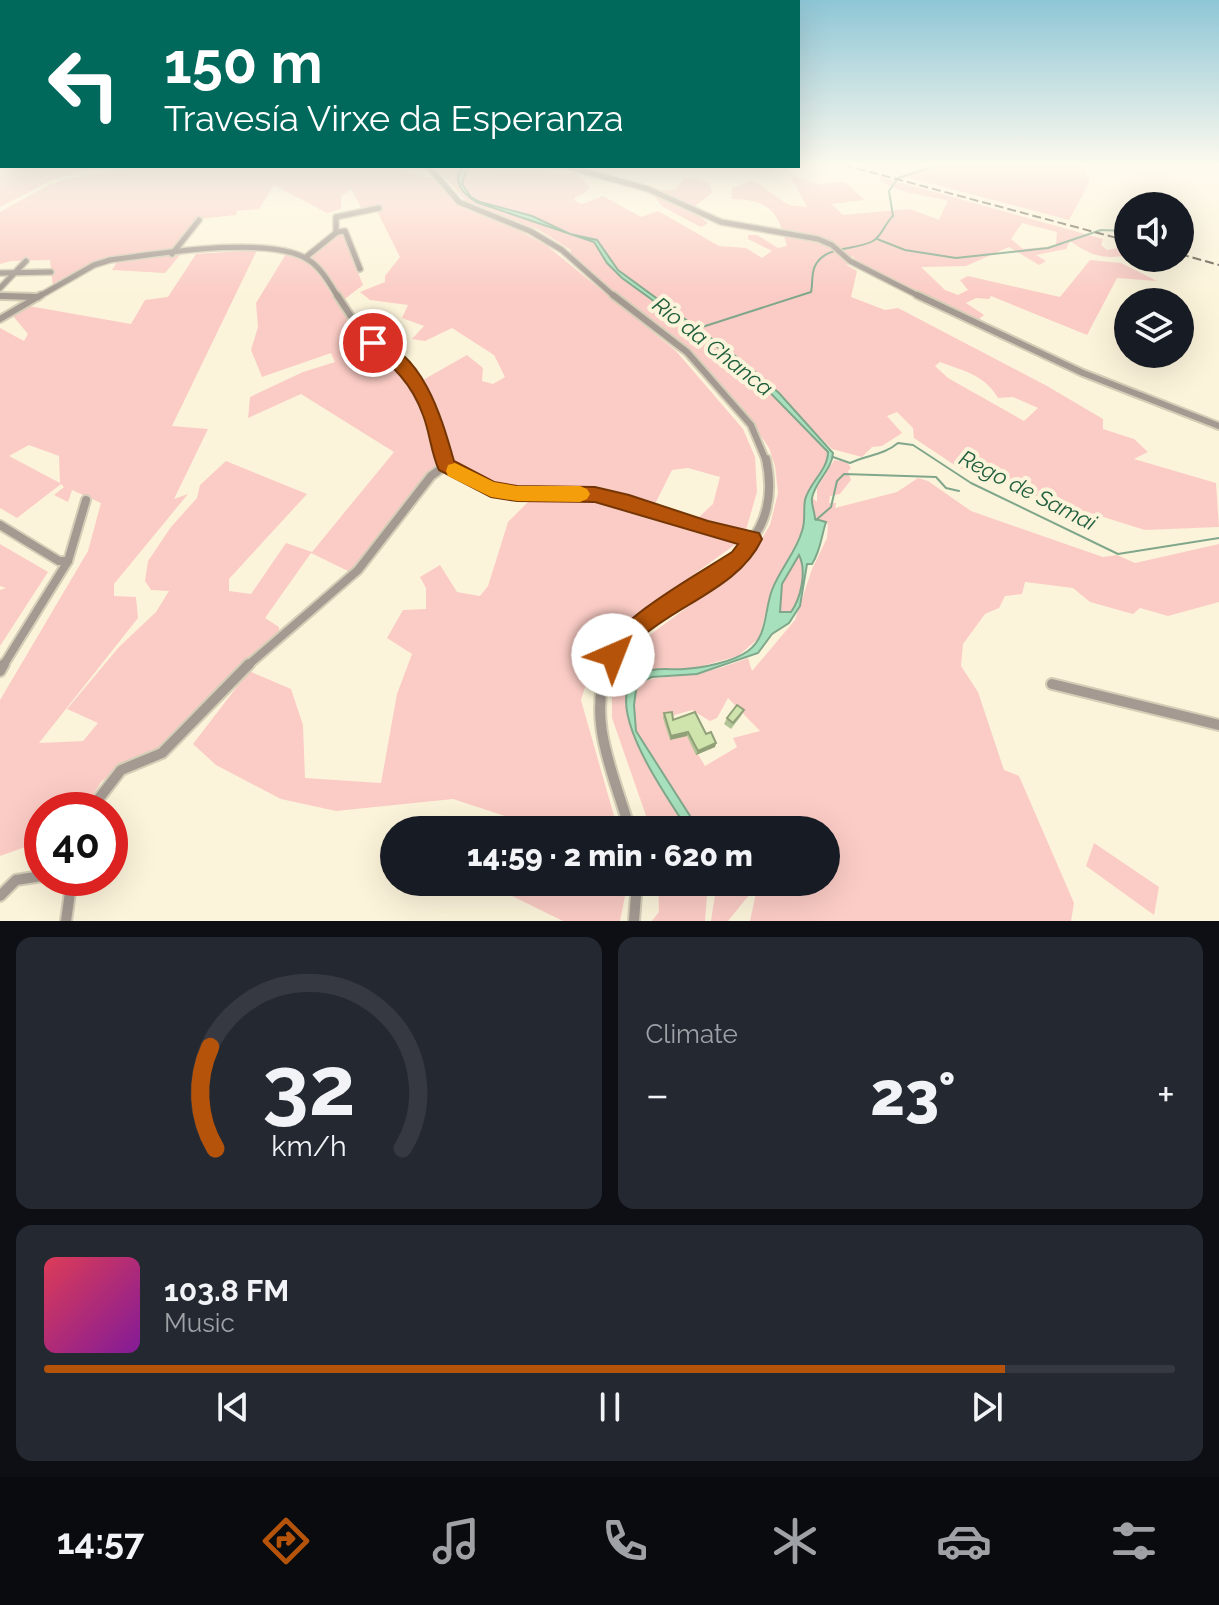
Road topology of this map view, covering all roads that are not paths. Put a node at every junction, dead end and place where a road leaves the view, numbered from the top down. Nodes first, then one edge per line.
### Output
1 (379, 208) dead end
2 (468, 208) edge
3 (690, 208) edge
4 (199, 220) dead end
5 (336, 233) junction
6 (172, 254) junction
7 (306, 257) junction
8 (26, 261) dead end
9 (360, 269) dead end
10 (51, 272) dead end
11 (0, 273) edge
12 (15, 273) junction
13 (0, 288) edge
14 (0, 296) edge
15 (40, 297) junction
16 (0, 319) edge
17 (1219, 426) edge
18 (446, 465) junction
19 (86, 500) dead end
20 (0, 525) edge
21 (752, 539) junction
22 (68, 561) junction
23 (0, 671) edge
24 (1052, 684) dead end
25 (1219, 725) edge
26 (104, 792) edge
27 (626, 816) edge
28 (24, 879) edge
29 (0, 896) edge
30 (69, 896) edge
31 (636, 896) edge
32 (66, 921) edge
33 (634, 921) edge

1 - 5 street
2 - 21 street
3 - 17 street
4 - 6 street
5 - 7 street
5 - 9 street
6 - 7 street
6 - 15 street
7 - 18 street
8 - 12 street
10 - 12 street
11 - 12 street
12 - 13 street
14 - 15 street
15 - 16 street
18 - 21 street
18 - 26 street
19 - 22 street
20 - 22 street
21 - 27 street
22 - 23 street
24 - 25 street
28 - 29 street
30 - 32 street
31 - 33 street

